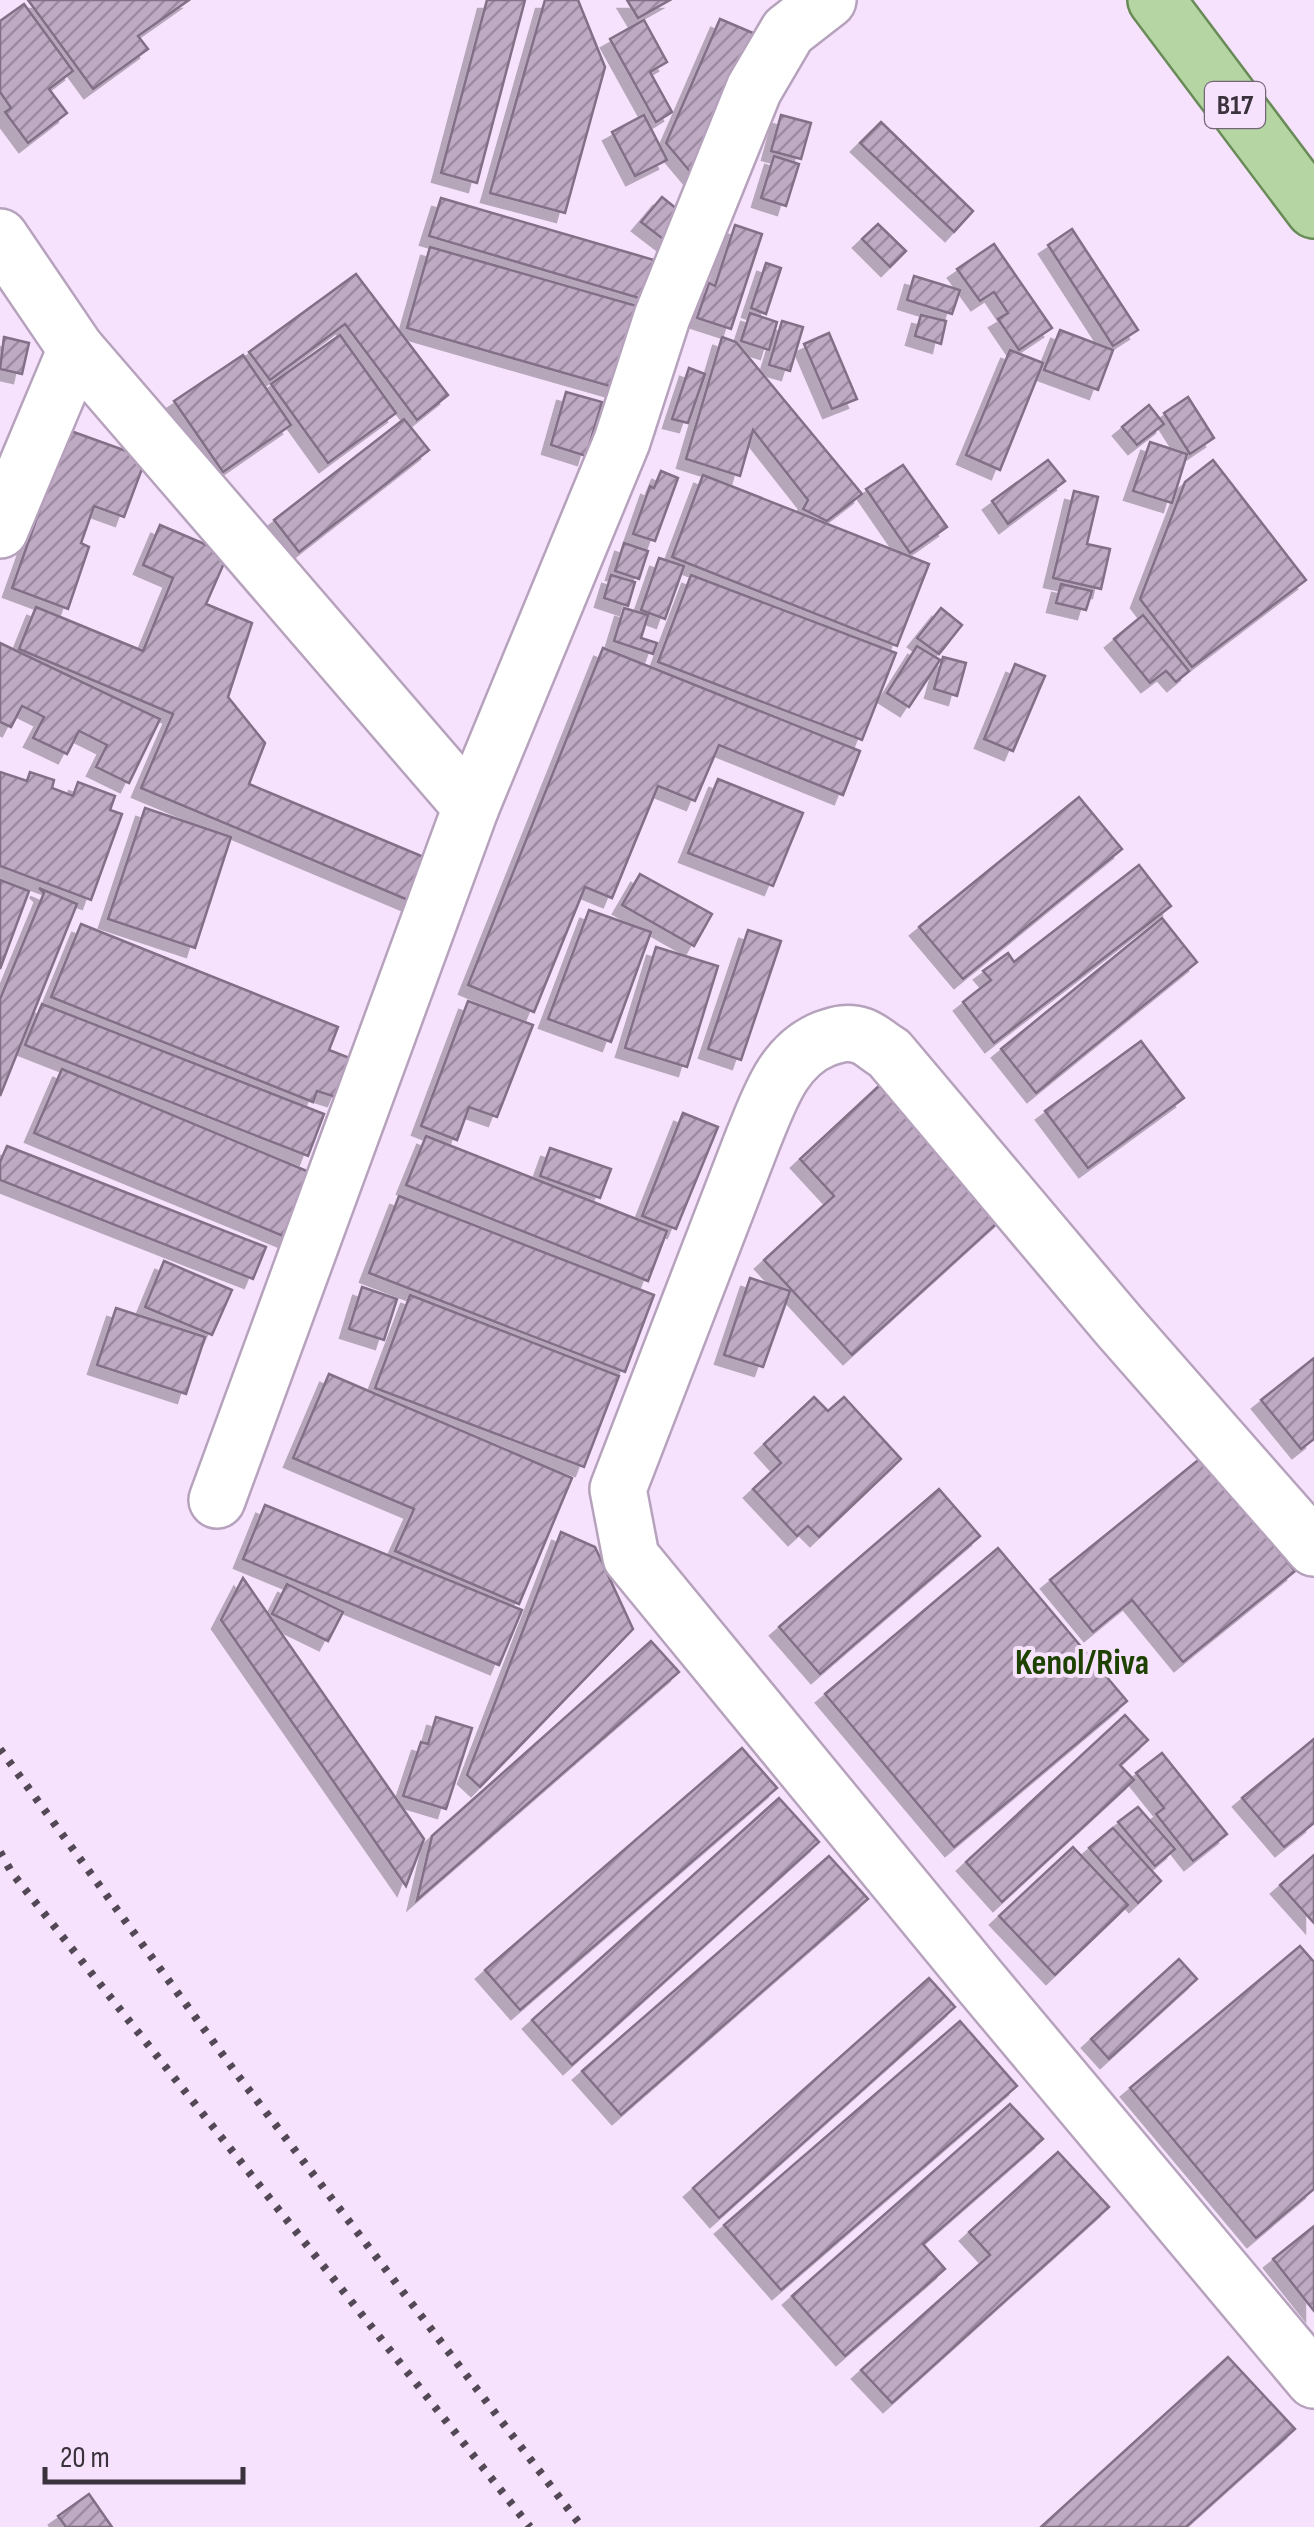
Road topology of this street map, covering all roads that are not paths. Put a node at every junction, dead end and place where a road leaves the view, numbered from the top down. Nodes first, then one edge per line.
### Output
1 (828, 0) edge
2 (1156, 0) edge
3 (1314, 210) edge
4 (0, 237) edge
5 (76, 349) junction
6 (0, 530) edge
7 (471, 808) junction
8 (217, 1500) dead end
9 (1314, 1548) edge
10 (1314, 2380) edge

1 - 7 street
2 - 3 main road, B17
4 - 5 street
5 - 6 street
5 - 7 street
7 - 8 street
9 - 10 street

